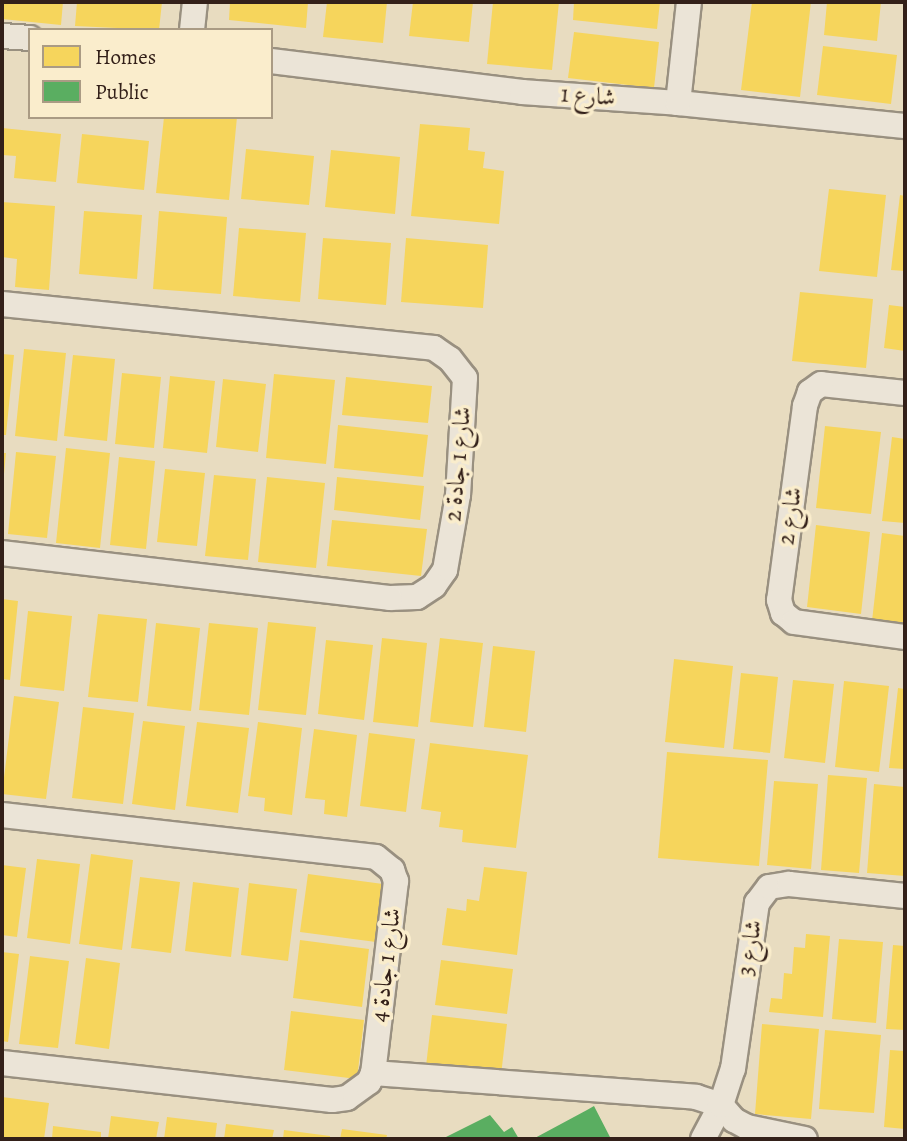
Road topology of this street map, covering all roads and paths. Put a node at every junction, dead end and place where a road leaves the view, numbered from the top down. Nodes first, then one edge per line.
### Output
1 (195, 2) edge
2 (689, 2) edge
3 (192, 28) edge
4 (2, 36) edge
5 (28, 38) edge
6 (273, 61) edge
7 (678, 103) junction
8 (905, 126) edge
9 (2, 304) edge
10 (905, 393) edge
11 (2, 553) edge
12 (905, 637) edge
13 (2, 815) edge
14 (905, 896) edge
15 (2, 1063) edge
16 (373, 1073) junction
17 (720, 1105) junction
18 (704, 1139) edge
19 (805, 1139) edge

1 - 3 street
2 - 7 street
4 - 5 street
6 - 7 street, شارع 1
7 - 8 street, شارع 1
9 - 11 street, شارع 1 جادة 2
10 - 12 street, شارع 2
13 - 16 street, شارع 1 جادة 4
14 - 17 street, شارع 3
15 - 16 street
16 - 17 street
17 - 18 street
17 - 19 street

